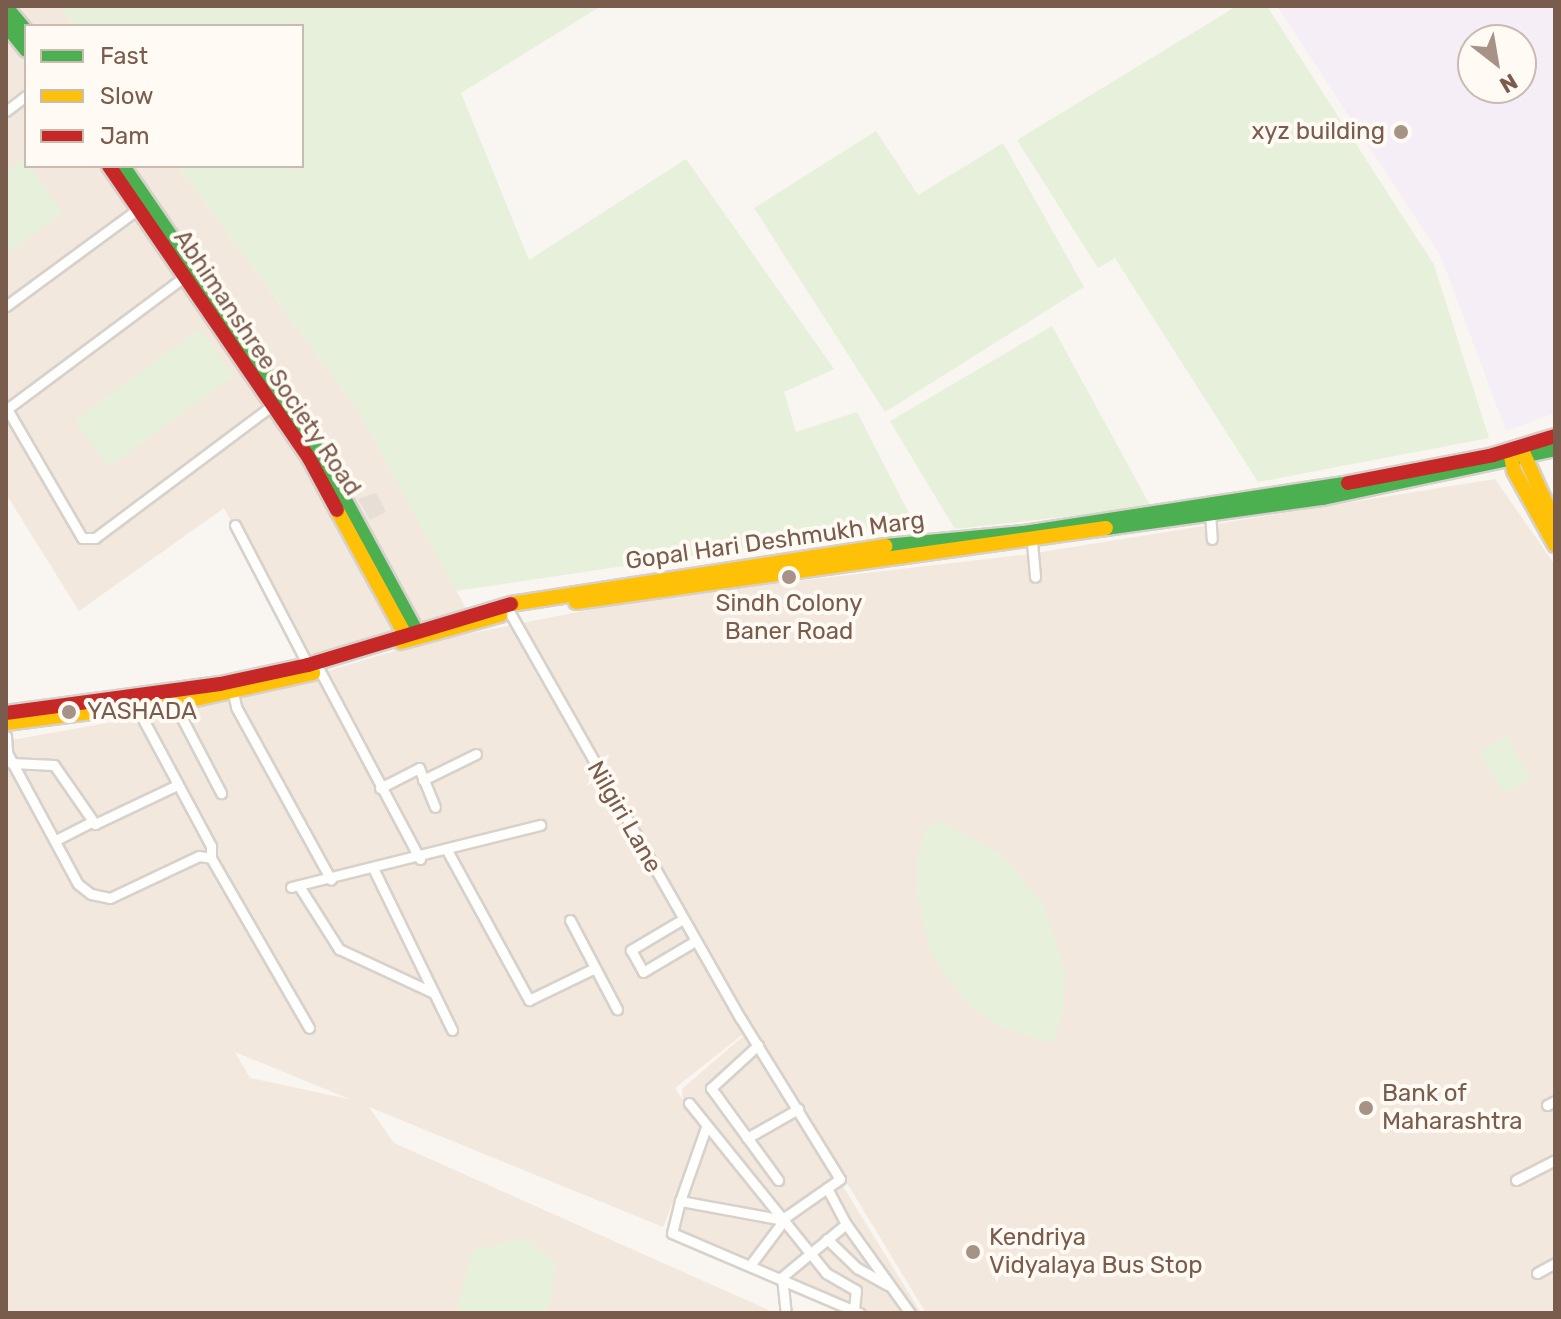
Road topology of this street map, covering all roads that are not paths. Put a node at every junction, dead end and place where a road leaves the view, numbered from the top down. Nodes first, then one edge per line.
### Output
1 (6, 7) edge
2 (6, 25) edge
3 (24, 29) edge
4 (24, 48) edge
5 (24, 98) edge
6 (6, 111) edge
7 (111, 168) edge
8 (124, 168) edge
9 (143, 206) junction
10 (189, 273) junction
11 (6, 306) edge
12 (278, 402) junction
13 (1555, 436) edge
14 (1555, 449) edge
15 (1517, 455) junction
16 (1210, 513) junction
17 (1555, 523) edge
18 (235, 525) dead end
19 (1212, 539) dead end
20 (1032, 542) junction
21 (1555, 545) edge
22 (807, 560) junction
23 (1035, 577) dead end
24 (510, 613) junction
25 (412, 633) junction
26 (314, 668) junction
27 (232, 687) junction
28 (173, 701) junction
29 (136, 706) junction
30 (6, 713) edge
31 (6, 723) edge
32 (6, 736) edge
33 (6, 751) edge
34 (476, 754) dead end
35 (11, 763) junction
36 (423, 780) junction
37 (177, 785) junction
38 (380, 788) junction
39 (221, 793) dead end
40 (435, 807) dead end
41 (90, 823) junction
42 (540, 825) dead end
43 (56, 840) junction
44 (448, 852) junction
45 (211, 858) junction
46 (420, 859) junction
47 (374, 870) junction
48 (331, 880) junction
49 (683, 919) junction
50 (570, 920) dead end
51 (695, 941) junction
52 (595, 968) junction
53 (434, 993) junction
54 (617, 1009) dead end
55 (309, 1028) dead end
56 (452, 1030) dead end
57 (758, 1045) junction
58 (689, 1103) dead end
59 (798, 1109) junction
60 (706, 1127) junction
61 (747, 1138) junction
62 (1555, 1160) edge
63 (778, 1180) dead end
64 (1516, 1180) dead end
65 (827, 1188) junction
66 (680, 1201) junction
67 (785, 1219) junction
68 (846, 1224) junction
69 (827, 1239) junction
70 (809, 1253) junction
71 (751, 1264) junction
72 (1552, 1265) edge
73 (1537, 1273) dead end
74 (782, 1277) junction
75 (1555, 1279) edge
76 (891, 1286) junction
77 (857, 1312) edge
78 (786, 1313) edge
79 (910, 1313) edge

1 - 3 main road
2 - 4 main road
5 - 6 street
7 - 9 main road, Abhimanshree Society Road
8 - 9 main road, Abhimanshree Society Road
9 - 10 main road, Abhimanshree Society Road
9 - 11 street
10 - 12 main road, Abhimanshree Society Road
10 - 12 street
12 - 25 main road, Abhimanshree Society Road
13 - 15 main road, Gopal Hari Deshmukh Marg
14 - 15 main road, Gopal Hari Deshmukh Marg
15 - 16 main road, Gopal Hari Deshmukh Marg
15 - 17 main road
15 - 21 main road
15 - 22 main road, Gopal Hari Deshmukh Marg
16 - 19 street
16 - 20 main road, Gopal Hari Deshmukh Marg
18 - 26 street
20 - 22 main road, Gopal Hari Deshmukh Marg
20 - 23 street
22 - 24 main road, Gopal Hari Deshmukh Marg
22 - 25 main road, Gopal Hari Deshmukh Marg
24 - 25 main road, Gopal Hari Deshmukh Marg
24 - 49 street, Nilgiri Lane
25 - 26 main road, Gopal Hari Deshmukh Marg
26 - 27 main road, Gopal Hari Deshmukh Marg
26 - 38 street
27 - 28 main road, Gopal Hari Deshmukh Marg
27 - 30 main road, Gopal Hari Deshmukh Marg
27 - 48 street
28 - 29 main road, Gopal Hari Deshmukh Marg
28 - 39 street
29 - 31 main road, Gopal Hari Deshmukh Marg
29 - 37 street
32 - 33 street
33 - 35 street
34 - 36 street
35 - 41 street
35 - 43 street
36 - 38 street
36 - 40 street
37 - 41 street
37 - 45 street
38 - 46 street
41 - 43 street
42 - 44 street
43 - 45 street
44 - 46 street
44 - 52 street
45 - 55 street
46 - 47 street
47 - 48 street
47 - 53 street
48 - 53 street
49 - 51 street, Nilgiri Lane
49 - 51 street
50 - 52 street
51 - 57 street, Nilgiri Lane
52 - 54 street
53 - 56 street
57 - 59 street, Nilgiri Lane
57 - 61 street
58 - 60 street
59 - 61 street
59 - 65 street, Nilgiri Lane
60 - 66 street
60 - 67 street
61 - 63 street
62 - 64 street
65 - 67 street
65 - 68 street
66 - 67 street
66 - 71 street
67 - 70 street
67 - 71 street
68 - 69 street
68 - 76 street
69 - 70 street
69 - 76 street
70 - 74 street
70 - 77 street
71 - 74 street
72 - 73 street
72 - 75 street
74 - 77 street
74 - 78 street
76 - 79 street

